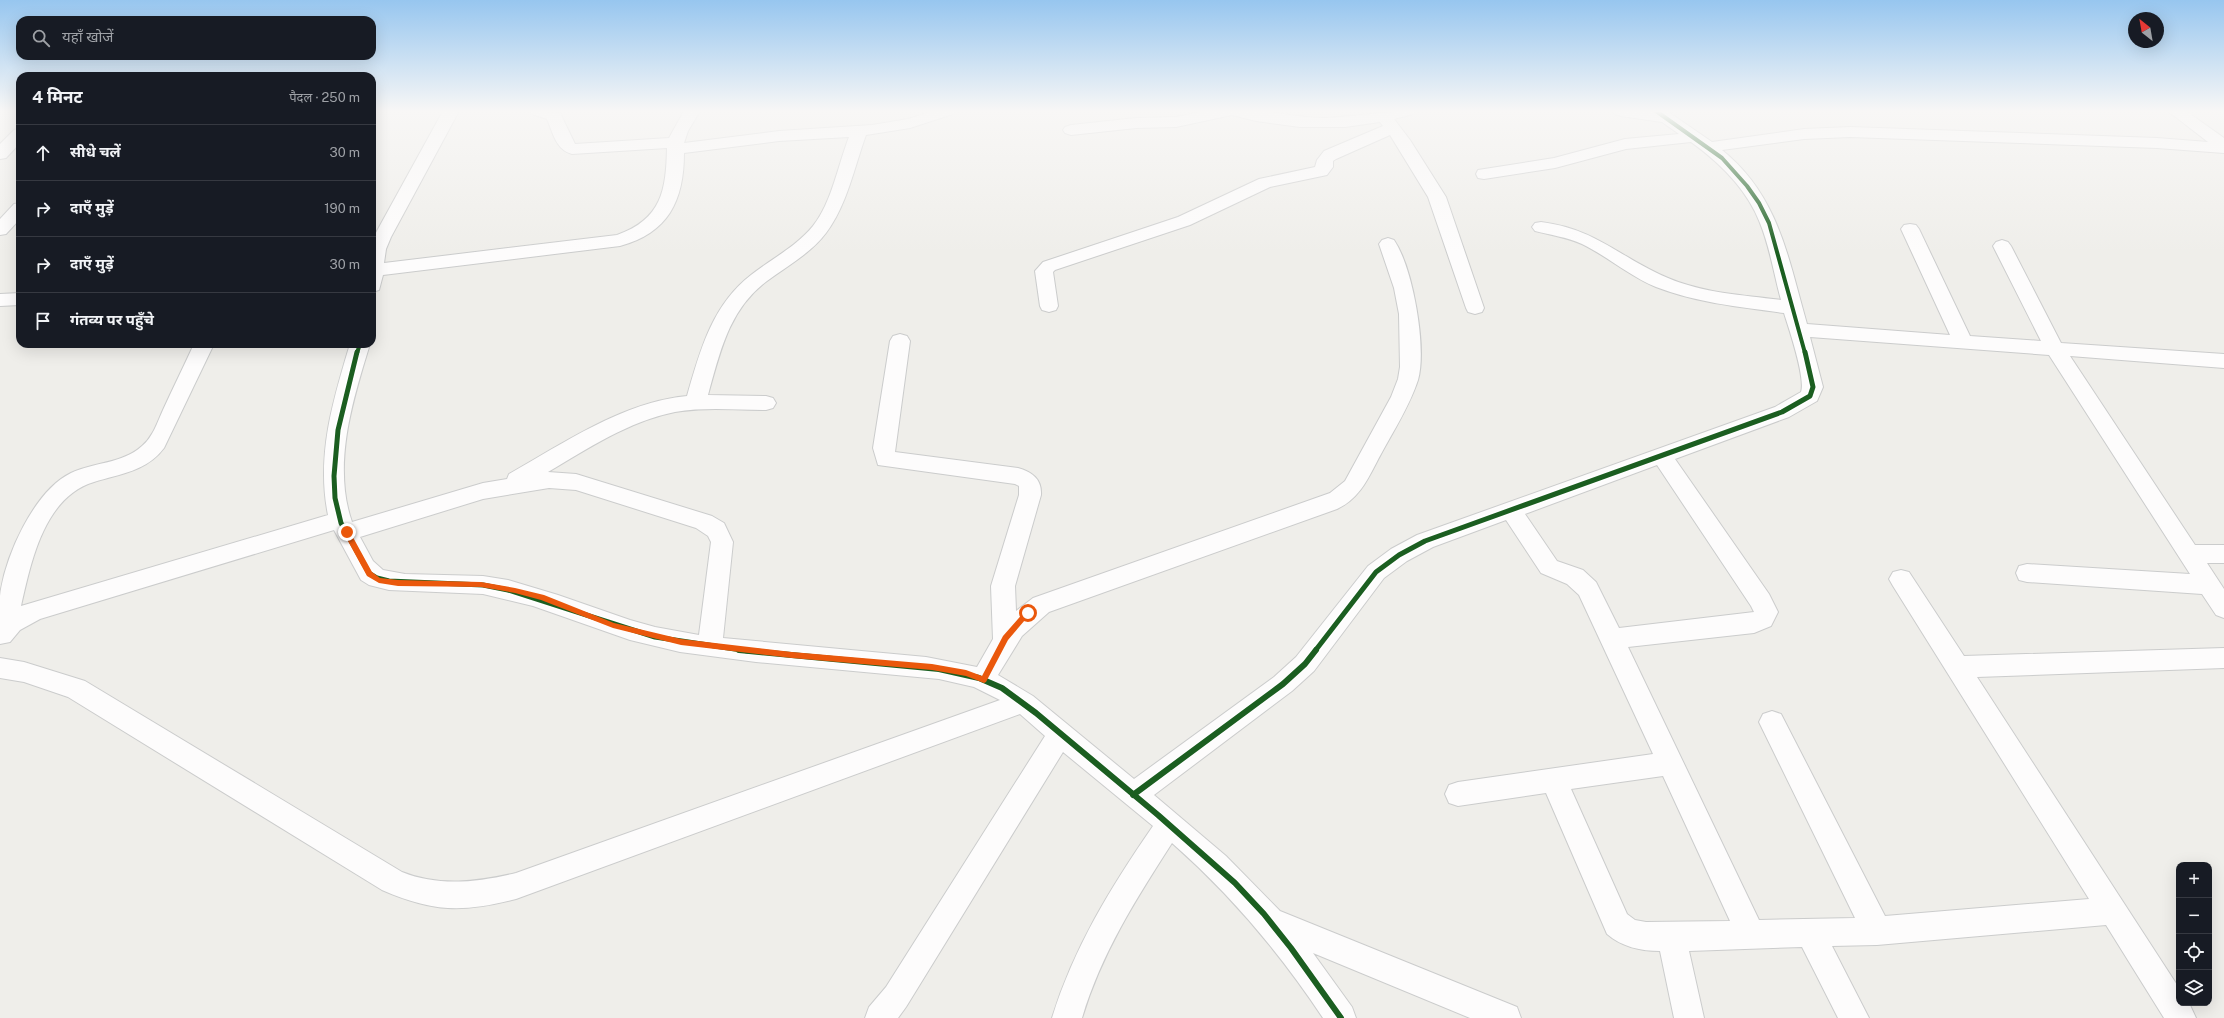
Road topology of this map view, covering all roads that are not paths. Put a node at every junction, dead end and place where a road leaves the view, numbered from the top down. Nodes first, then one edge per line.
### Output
1 (424, 159) edge
2 (675, 159) edge
3 (849, 159) edge
4 (1326, 159) edge
5 (1415, 159) edge
6 (1572, 159) edge
7 (1722, 159) edge
8 (1484, 174) dead end
9 (16, 212) edge
10 (1541, 227) dead end
11 (1910, 229) dead end
12 (0, 230) edge
13 (1388, 244) dead end
14 (2002, 246) dead end
15 (376, 260) edge
16 (376, 268) edge
17 (16, 299) edge
18 (0, 300) edge
19 (1049, 306) dead end
20 (1475, 308) dead end
21 (1792, 308) junction
22 (1798, 330) junction
23 (900, 341) dead end
24 (1963, 341) junction
25 (2054, 347) junction
26 (202, 348) edge
27 (359, 348) edge
28 (2224, 361) edge
29 (696, 402) junction
30 (766, 403) dead end
31 (1662, 456) junction
32 (506, 486) junction
33 (1511, 510) junction
34 (344, 526) junction
35 (2188, 554) junction
36 (2224, 554) edge
37 (2027, 573) dead end
38 (1900, 578) dead end
39 (2209, 585) junction
40 (2224, 608) edge
41 (1, 636) edge
42 (1005, 638) junction
43 (1612, 639) junction
44 (710, 645) junction
45 (2224, 658) edge
46 (1957, 667) junction
47 (0, 668) edge
48 (984, 680) junction
49 (1021, 702) junction
50 (1772, 722) dead end
51 (1060, 735) junction
52 (1670, 762) junction
53 (1554, 780) junction
54 (1458, 794) dead end
55 (1133, 795) junction
56 (1169, 825) junction
57 (2112, 910) junction
58 (1270, 921) junction
59 (1877, 931) junction
60 (1810, 933) junction
61 (1751, 934) junction
62 (1679, 937) junction
63 (880, 1018) edge
64 (1067, 1018) edge
65 (1341, 1018) edge
66 (1506, 1018) edge
67 (1689, 1018) edge
68 (1854, 1018) edge
69 (2181, 1018) edge

1 - 15 street
2 - 16 street
3 - 29 street
4 - 19 street
5 - 20 street
6 - 8 street
7 - 21 street
9 - 12 street
10 - 21 street
11 - 24 street
13 - 42 street
14 - 25 street
17 - 18 street
21 - 22 street
22 - 24 street
22 - 31 street
23 - 42 street
24 - 25 street
25 - 28 street
25 - 35 street
26 - 41 street
27 - 34 street
29 - 30 street
29 - 32 street
31 - 33 street
31 - 43 street
32 - 34 street
32 - 44 street
33 - 43 street
33 - 55 street
34 - 41 street
34 - 44 street
35 - 36 street
35 - 39 street
37 - 39 street
38 - 46 street
39 - 40 street
42 - 48 street
43 - 52 street
44 - 48 street
45 - 46 street
46 - 57 street
47 - 49 street
48 - 49 street
49 - 51 street
50 - 59 street
51 - 55 street
51 - 63 street
52 - 53 street
52 - 61 street
53 - 54 street
53 - 62 street
55 - 56 street
56 - 58 street
56 - 64 street
57 - 59 street
57 - 69 street
58 - 65 street
58 - 66 street
59 - 60 street
60 - 61 street
60 - 68 street
61 - 62 street
62 - 67 street

